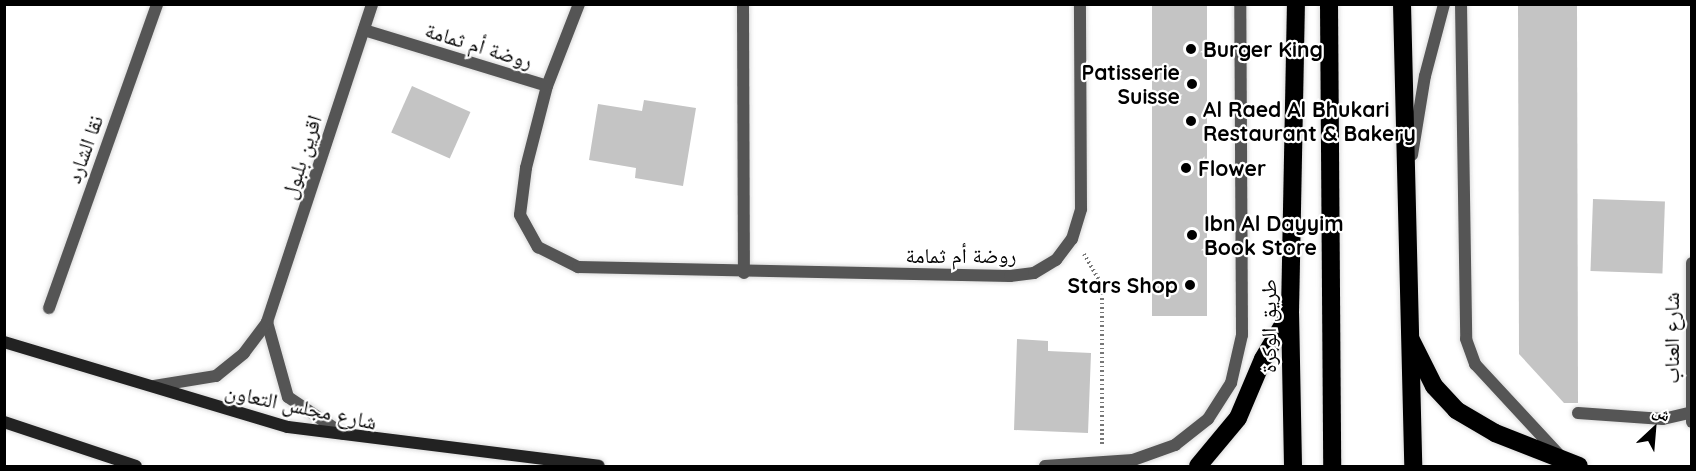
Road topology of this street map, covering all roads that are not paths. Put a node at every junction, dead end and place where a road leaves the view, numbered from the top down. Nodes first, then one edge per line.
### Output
1 (157, 4) edge
2 (372, 4) edge
3 (579, 4) edge
4 (742, 4) edge
5 (1080, 4) edge
6 (1240, 4) edge
7 (1296, 4) edge
8 (1329, 4) edge
9 (1402, 4) edge
10 (1444, 4) edge
11 (1461, 4) edge
12 (364, 30) junction
13 (547, 86) junction
14 (1407, 192) junction
15 (1692, 263) edge
16 (744, 273) junction
17 (48, 308) dead end
18 (1290, 314) junction
19 (267, 321) junction
20 (1409, 336) junction
21 (4, 342) edge
22 (141, 387) junction
23 (1578, 413) dead end
24 (1691, 418) edge
25 (4, 422) edge
26 (352, 439) junction
27 (122, 464) edge
28 (1572, 464) edge
29 (136, 466) edge
30 (599, 466) edge
31 (1045, 466) edge
32 (1198, 466) edge
33 (1293, 466) edge
34 (1332, 466) edge
35 (1413, 466) edge

1 - 17 street, نقا الشارد
2 - 12 street, اقرين بلبول
3 - 13 street, روضة أم ثمامة
4 - 16 street
5 - 16 street, روضة أم ثمامة
6 - 31 street, طريق الوكرة
7 - 18 highway, طريق الوكرة
8 - 34 highway
9 - 14 highway
10 - 14 street
11 - 28 street
12 - 13 street, روضة أم ثمامة
12 - 19 street, اقرين بلبول
13 - 16 street, روضة أم ثمامة
14 - 20 highway
15 - 24 street, شارع العناب
18 - 32 highway
18 - 33 highway, طريق الوكرة
19 - 22 street, اقرين بلبول
19 - 26 street
20 - 28 highway
20 - 35 highway
21 - 22 main road, شارع مجلس التعاون
22 - 26 main road, شارع مجلس التعاون
23 - 24 street, شارع العناب
25 - 27 main road
26 - 30 main road, شارع مجلس التعاون
27 - 29 main road

